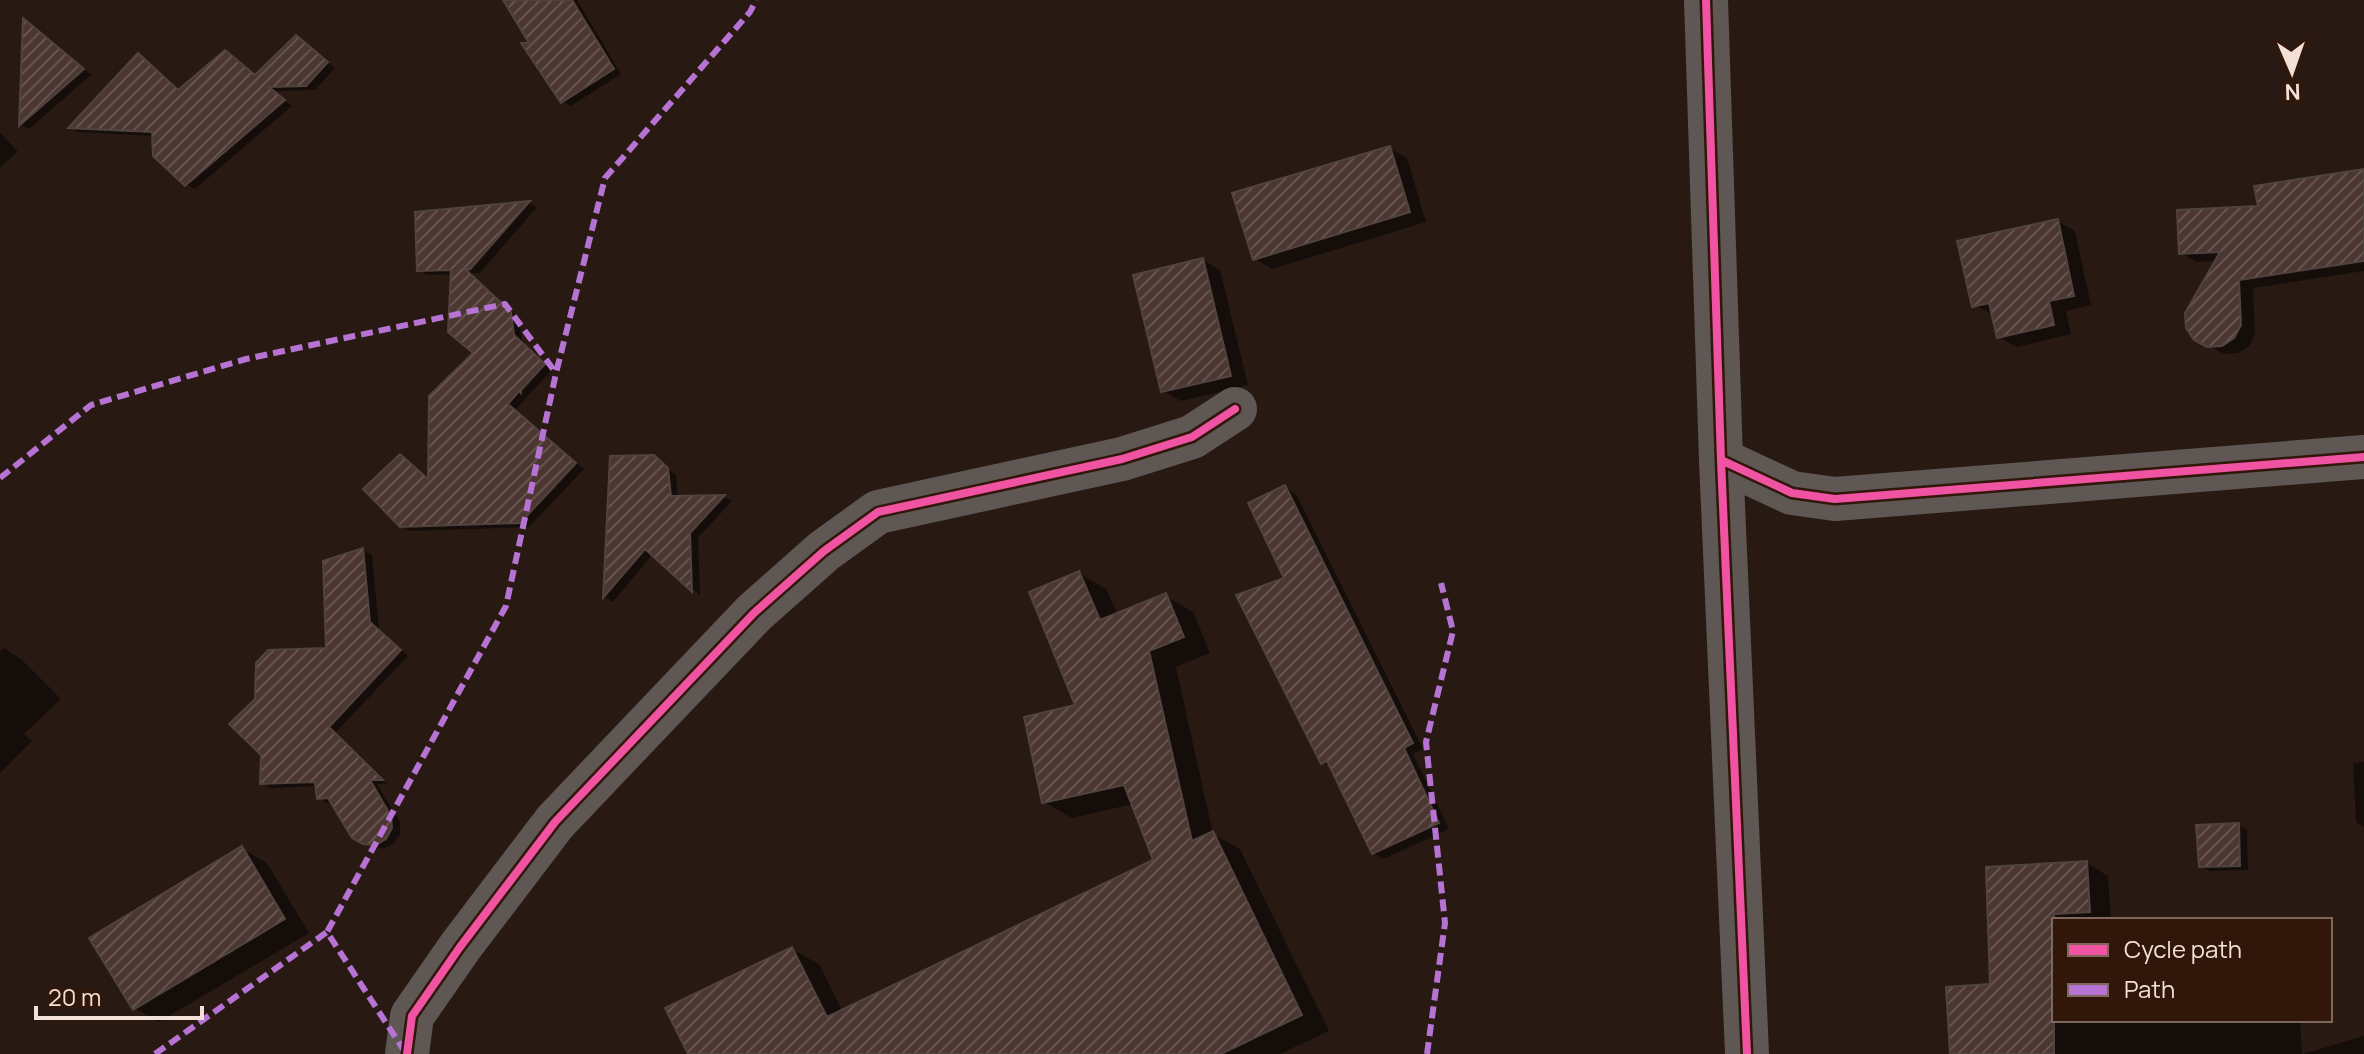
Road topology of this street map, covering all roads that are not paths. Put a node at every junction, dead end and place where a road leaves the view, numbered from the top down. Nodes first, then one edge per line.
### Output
1 (1706, 0) edge
2 (1235, 409) dead end
3 (2364, 457) edge
4 (1721, 460) junction
5 (407, 1054) edge
6 (1747, 1054) edge

1 - 4 street
2 - 5 street
3 - 4 street
4 - 6 street

